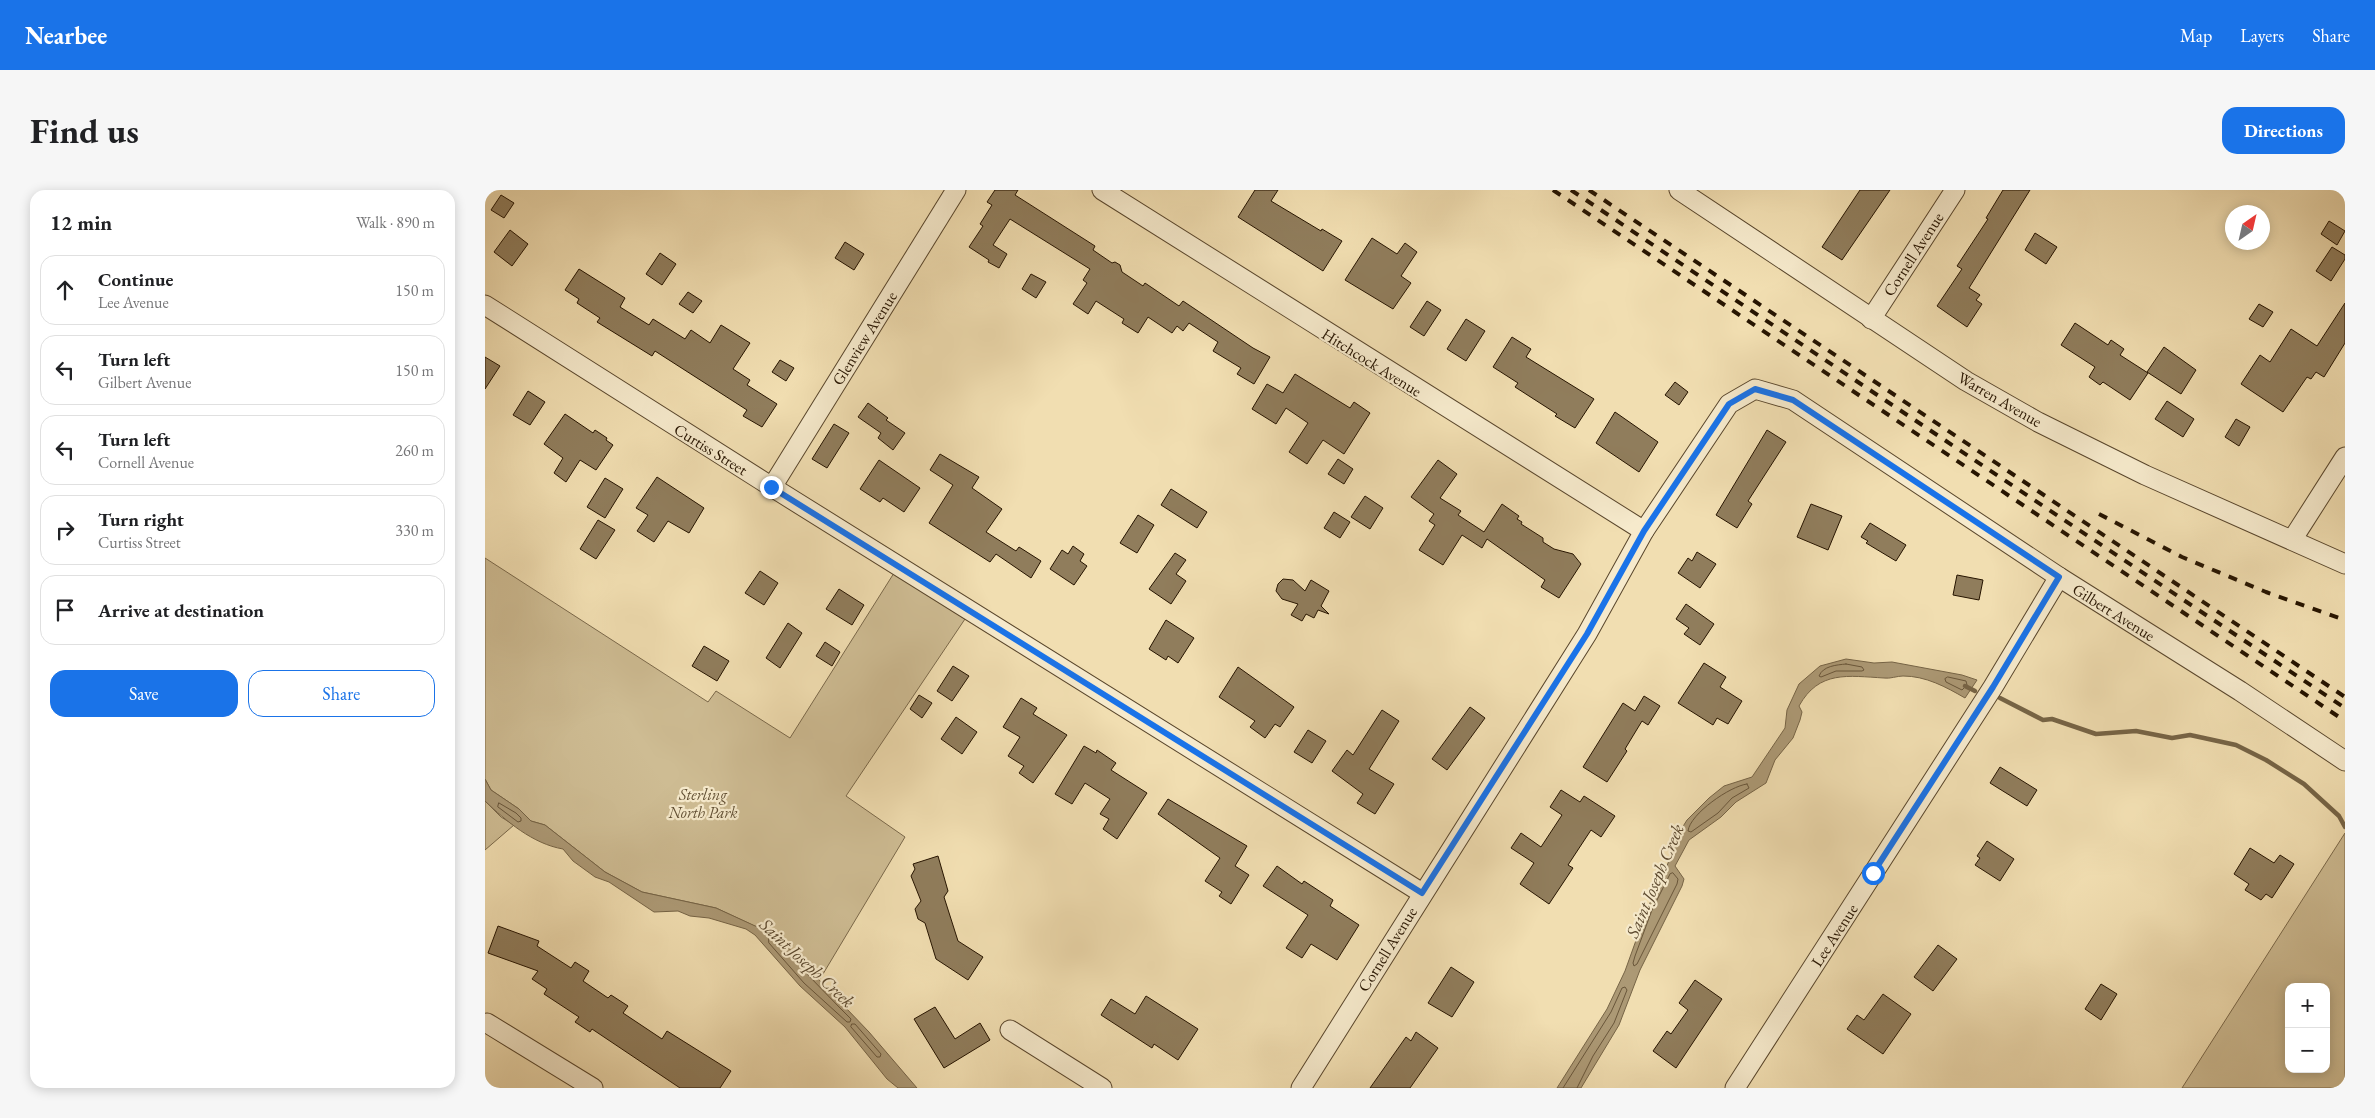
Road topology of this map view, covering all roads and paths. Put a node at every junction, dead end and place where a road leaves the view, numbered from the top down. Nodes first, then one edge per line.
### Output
1 (955, 190) edge
2 (1102, 190) edge
3 (1679, 190) edge
4 (1955, 190) edge
5 (485, 305) edge
6 (1871, 319) junction
7 (1755, 389) joint
8 (2345, 458) edge
9 (771, 487) junction
10 (1644, 531) junction
11 (2292, 540) junction
12 (2345, 564) edge
13 (2059, 577) junction
14 (2345, 760) edge
15 (1422, 893) junction
16 (487, 1023) dead end
17 (1010, 1030) dead end
18 (593, 1088) edge
19 (1103, 1088) edge
20 (1301, 1088) edge
21 (1735, 1088) edge

1 - 9 street, Glenview Avenue
2 - 10 street, Hitchcock Avenue
3 - 6 street, Warren Avenue
4 - 6 street, Cornell Avenue
5 - 9 street, Curtiss Street
6 - 11 street, Warren Avenue
7 - 10 street, Cornell Avenue
7 - 13 street, Gilbert Avenue
8 - 11 street
9 - 15 street, Curtiss Street
10 - 15 street, Cornell Avenue
11 - 12 street, Warren Avenue
13 - 14 street, Gilbert Avenue
13 - 21 street, Lee Avenue
15 - 20 street, Cornell Avenue
16 - 18 street
17 - 19 street

